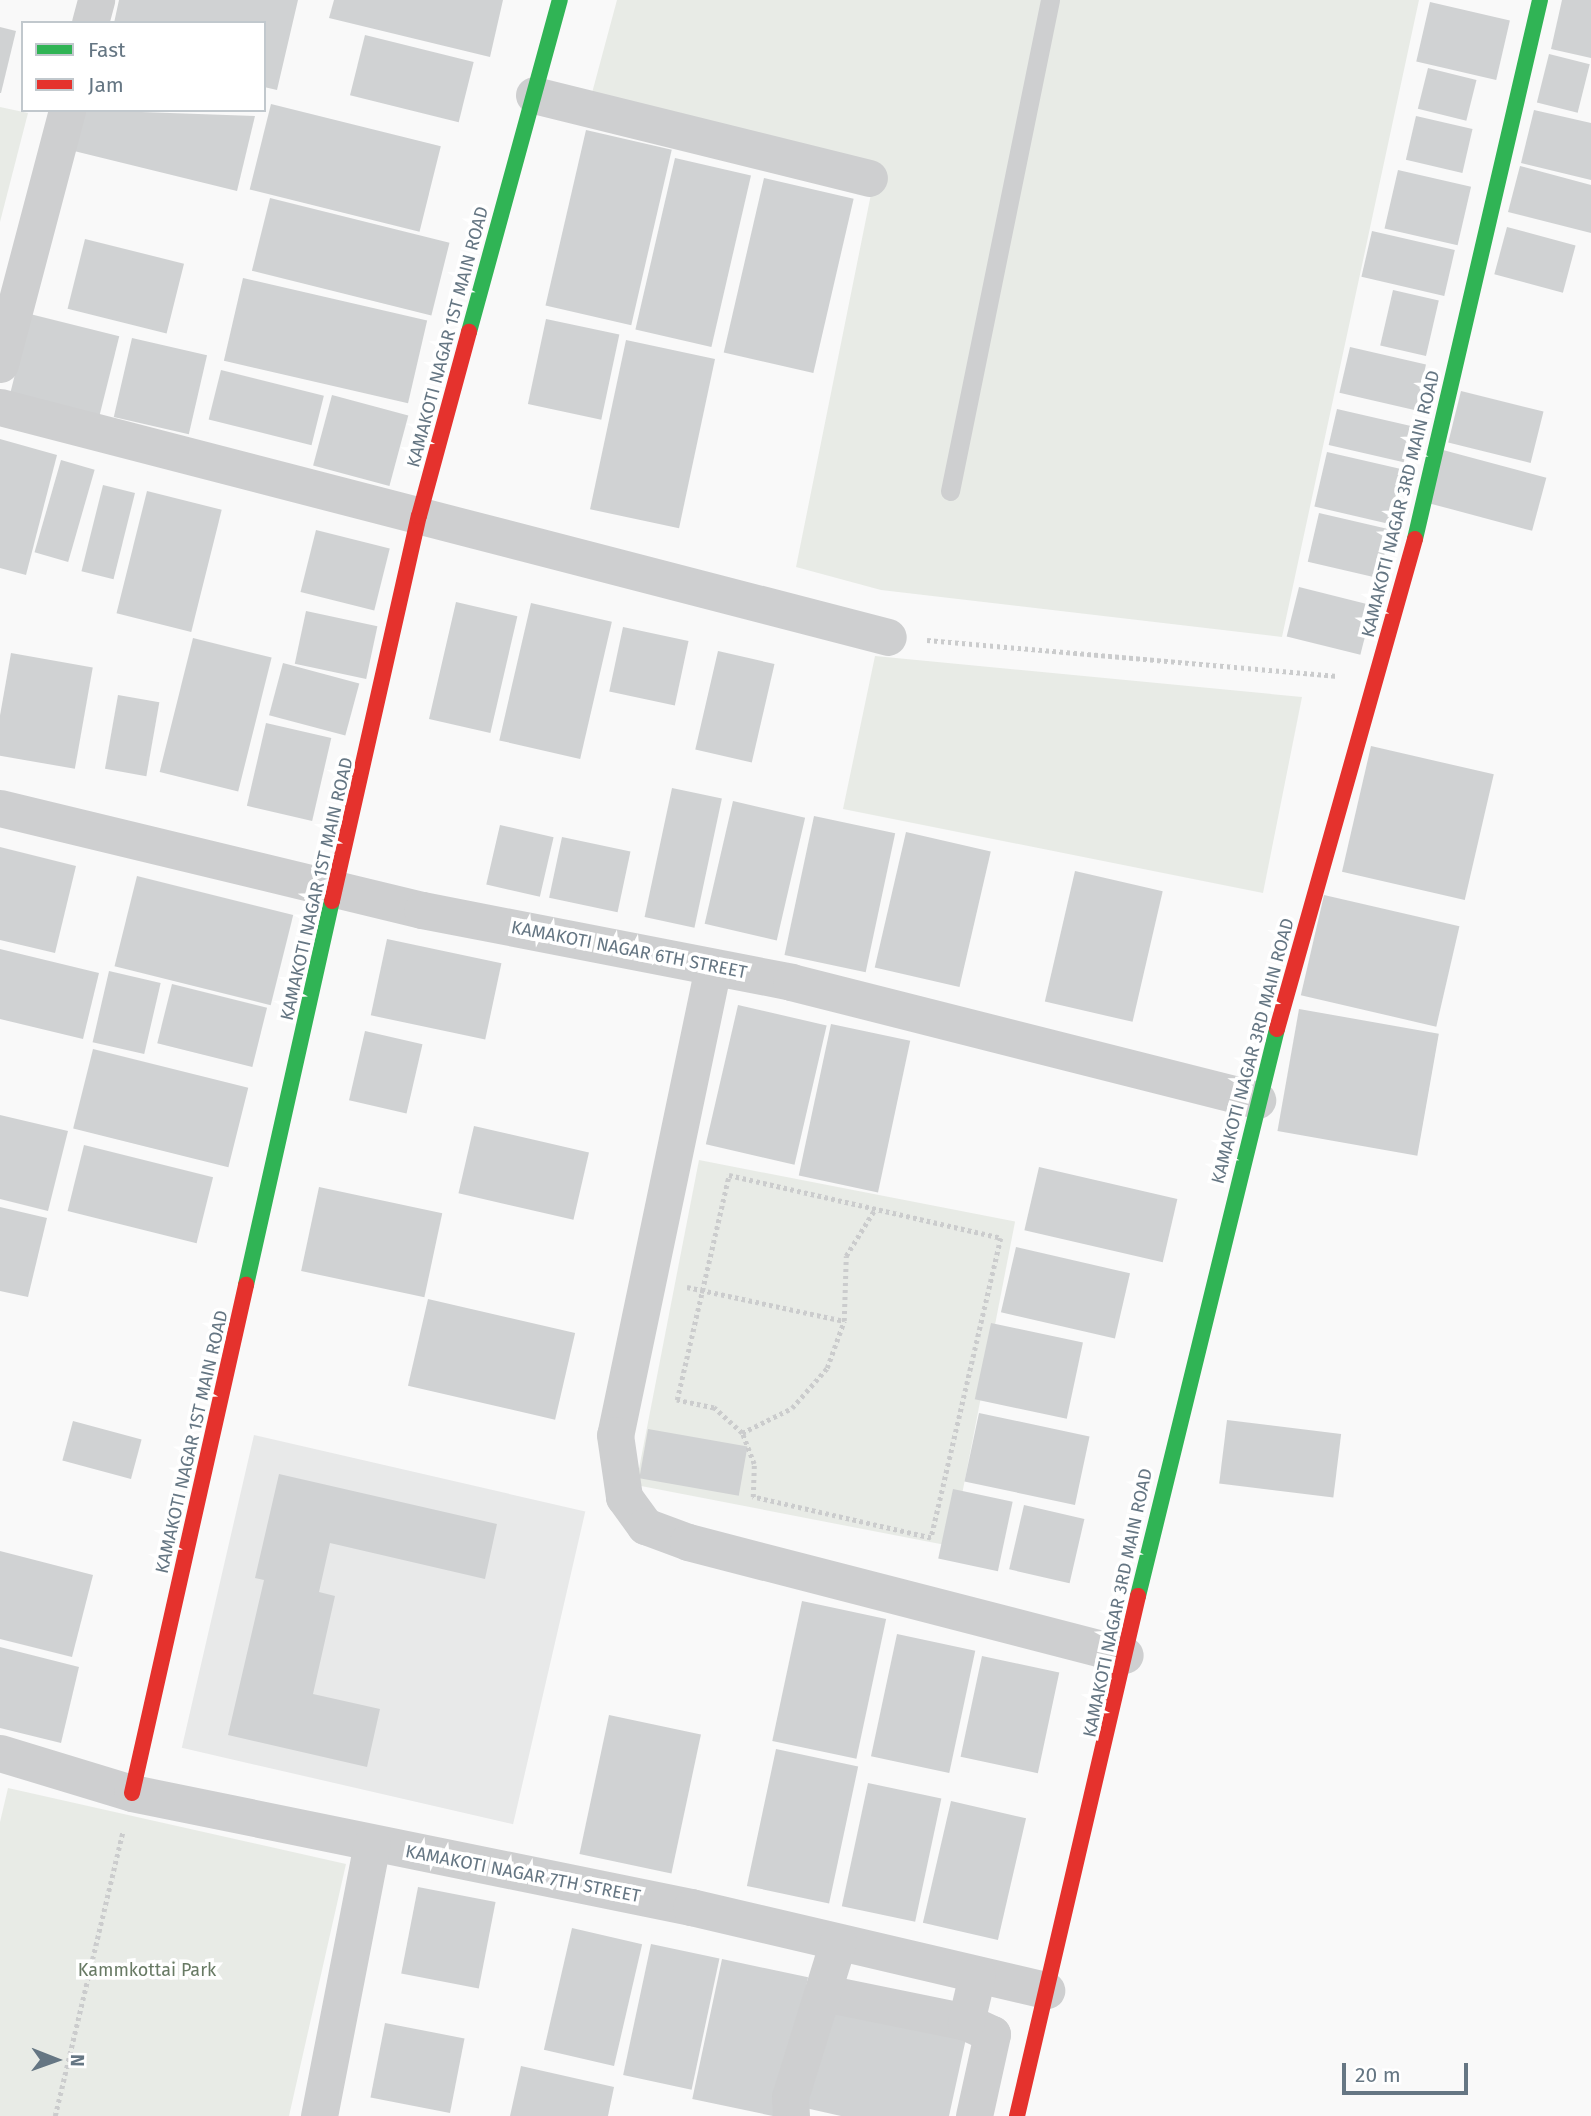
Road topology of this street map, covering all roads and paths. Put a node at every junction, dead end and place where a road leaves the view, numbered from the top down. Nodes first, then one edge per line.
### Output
1 (96, 0) edge
2 (560, 0) edge
3 (1050, 0) edge
4 (1532, 2) edge
5 (91, 21) edge
6 (534, 96) junction
7 (66, 112) edge
8 (869, 178) dead end
9 (0, 364) edge
10 (0, 407) edge
11 (950, 491) dead end
12 (419, 516) junction
13 (888, 637) joint
14 (1376, 680) junction
15 (0, 808) edge
16 (338, 886) junction
17 (713, 967) junction
18 (1257, 1100) junction
19 (875, 1209) junction
20 (648, 1278) junction
21 (703, 1290) junction
22 (844, 1321) junction
23 (742, 1433) junction
24 (1125, 1656) junction
25 (0, 1753) edge
26 (132, 1793) junction
27 (372, 1844) junction
28 (838, 1942) junction
29 (977, 1975) junction
30 (1046, 1990) junction
31 (824, 1993) junction
32 (966, 2022) junction
33 (55, 2116) edge
34 (319, 2116) edge
35 (791, 2116) edge
36 (974, 2116) edge
37 (1017, 2116) edge

1 - 5 street
2 - 6 street, KAMAKOTI NAGAR 1ST MAIN ROAD
3 - 11 lane
4 - 14 street, KAMAKOTI NAGAR 3RD MAIN ROAD
6 - 8 street
6 - 12 street, KAMAKOTI NAGAR 1ST MAIN ROAD
7 - 9 street
10 - 12 street
12 - 13 street
12 - 16 street, KAMAKOTI NAGAR 1ST MAIN ROAD
13 - 14 path
14 - 18 street, KAMAKOTI NAGAR 3RD MAIN ROAD
15 - 16 street, KAMAKOTI NAGAR 6TH STREET
16 - 17 street, KAMAKOTI NAGAR 6TH STREET
16 - 26 street, KAMAKOTI NAGAR 1ST MAIN ROAD
17 - 18 street, KAMAKOTI NAGAR 6TH STREET
17 - 20 street
18 - 24 street, KAMAKOTI NAGAR 3RD MAIN ROAD
19 - 21 path
19 - 22 path
19 - 23 path
20 - 21 path
20 - 24 street
21 - 22 path
21 - 23 path
22 - 23 path
24 - 30 street, KAMAKOTI NAGAR 3RD MAIN ROAD
25 - 26 street, KAMAKOTI NAGAR 7TH STREET
26 - 27 street, KAMAKOTI NAGAR 7TH STREET
26 - 33 path
27 - 28 street, KAMAKOTI NAGAR 7TH STREET
27 - 34 street
28 - 29 street, KAMAKOTI NAGAR 7TH STREET
28 - 31 street
29 - 30 street, KAMAKOTI NAGAR 7TH STREET
29 - 32 street
30 - 37 street, KAMAKOTI NAGAR 3RD MAIN ROAD
31 - 32 street
31 - 35 street
32 - 36 street

